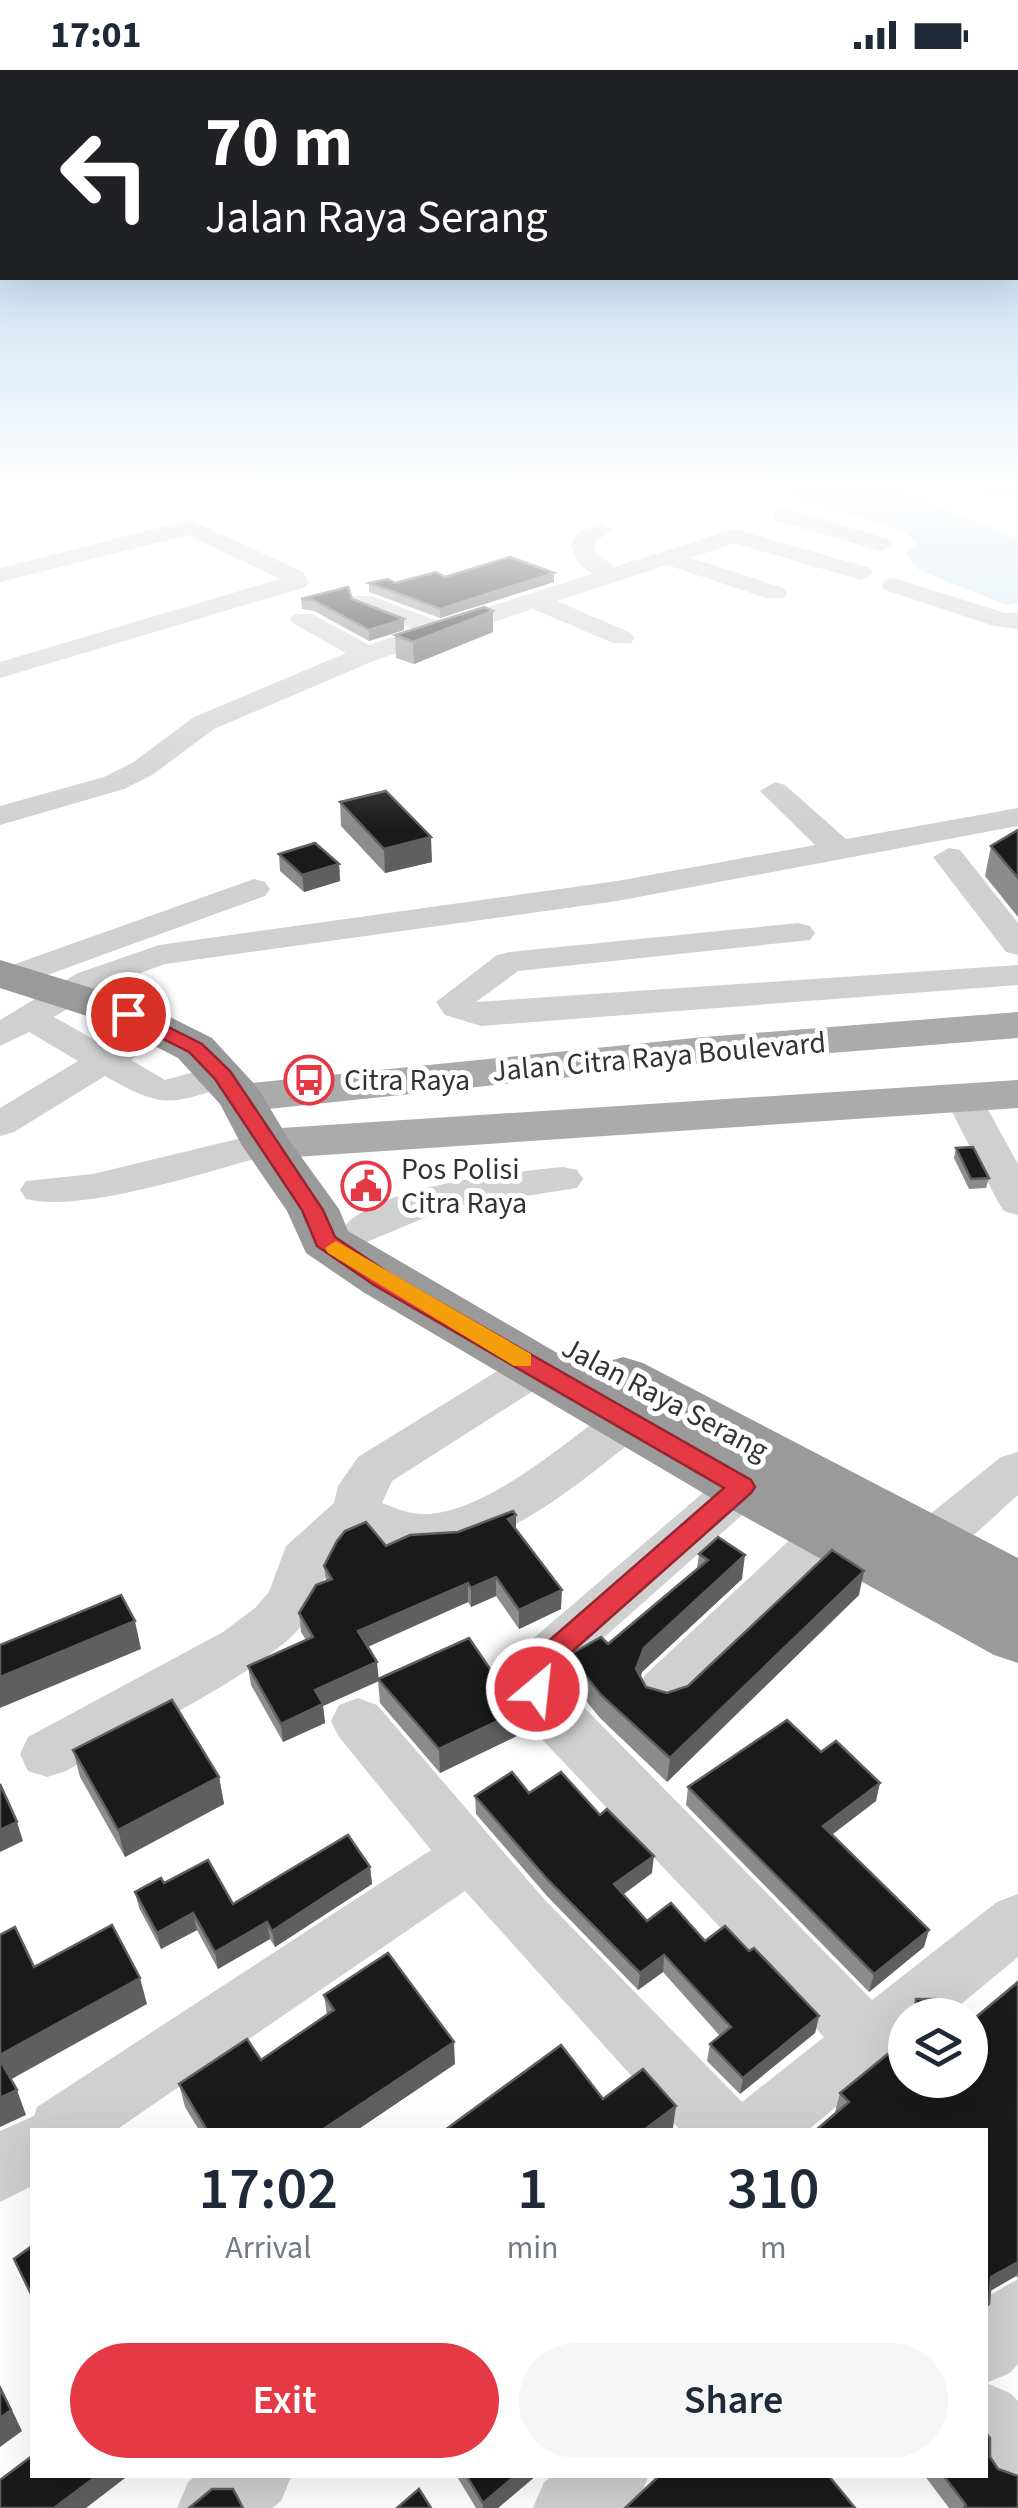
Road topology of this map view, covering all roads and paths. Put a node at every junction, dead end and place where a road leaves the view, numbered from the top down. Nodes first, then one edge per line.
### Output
1 (234, 601) edge
2 (363, 601) edge
3 (524, 601) edge
4 (536, 601) edge
5 (940, 601) edge
6 (302, 619) dead end
7 (1018, 621) edge
8 (434, 629) junction
9 (622, 638) dead end
10 (368, 654) junction
11 (0, 670) edge
12 (775, 791) dead end
13 (0, 816) edge
14 (1018, 816) edge
15 (999, 851) edge
16 (841, 852) junction
17 (254, 889) dead end
18 (798, 933) dead end
19 (1017, 942) edge
20 (1018, 976) edge
21 (70, 992) junction
22 (10, 994) edge
23 (1018, 1026) edge
24 (158, 1028) junction
25 (704, 1050) junction
26 (101, 1061) junction
27 (232, 1087) junction
28 (1018, 1094) edge
29 (964, 1098) junction
30 (727, 1111) junction
31 (0, 1124) edge
32 (266, 1144) junction
33 (563, 1179) dead end
34 (40, 1190) dead end
35 (1018, 1202) edge
36 (337, 1220) junction
37 (536, 1368) junction
38 (628, 1420) junction
39 (1018, 1468) edge
40 (742, 1487) junction
41 (356, 1513) junction
42 (828, 1533) junction
43 (931, 1540) junction
44 (1018, 1588) edge
45 (1018, 1636) edge
46 (664, 1692) edge
47 (358, 1721) dead end
48 (47, 1754) dead end
49 (472, 1855) junction
50 (1018, 1921) edge
51 (867, 2038) junction
52 (717, 2125) edge
53 (63, 2128) edge
54 (30, 2149) edge
55 (0, 2169) edge
56 (1018, 2313) edge
57 (988, 2345) edge
58 (988, 2421) edge
59 (1018, 2456) edge
60 (608, 2478) edge
61 (570, 2508) edge

1 - 11 street
2 - 8 street
3 - 8 street
4 - 9 street
5 - 7 street
6 - 10 street
8 - 10 street
10 - 13 street
12 - 16 street
14 - 16 street
15 - 19 street
16 - 21 street
17 - 22 street
18 - 20 street
21 - 22 highway, Jalan Raya Serang
21 - 24 highway, Jalan Raya Serang
22 - 26 street
23 - 25 main road, Jalan Citra Raya Boulevard
24 - 26 street
24 - 27 highway, Jalan Raya Serang
25 - 27 main road, Jalan Citra Raya Boulevard
25 - 30 main road
26 - 27 street
26 - 31 street
27 - 32 highway, Jalan Raya Serang
28 - 29 main road, Jalan Citra Raya Boulevard
29 - 30 main road, Jalan Citra Raya Boulevard
29 - 35 street
30 - 32 main road, Jalan Citra Raya Boulevard
32 - 34 street
32 - 36 highway, Jalan Raya Serang
33 - 36 street
36 - 37 highway, Jalan Raya Serang
36 - 43 highway, Jalan Raya Serang
37 - 38 highway, Jalan Raya Serang
37 - 41 street
38 - 40 highway, Jalan Raya Serang
38 - 41 street
39 - 43 street
40 - 42 highway, Jalan Raya Serang
40 - 51 street
41 - 48 street
42 - 45 highway, Jalan Raya Serang
42 - 46 street
43 - 44 highway, Jalan Raya Serang
47 - 49 street
49 - 52 street
49 - 53 street
50 - 51 street
51 - 52 street
54 - 55 street
56 - 57 street
58 - 59 street
60 - 61 street

